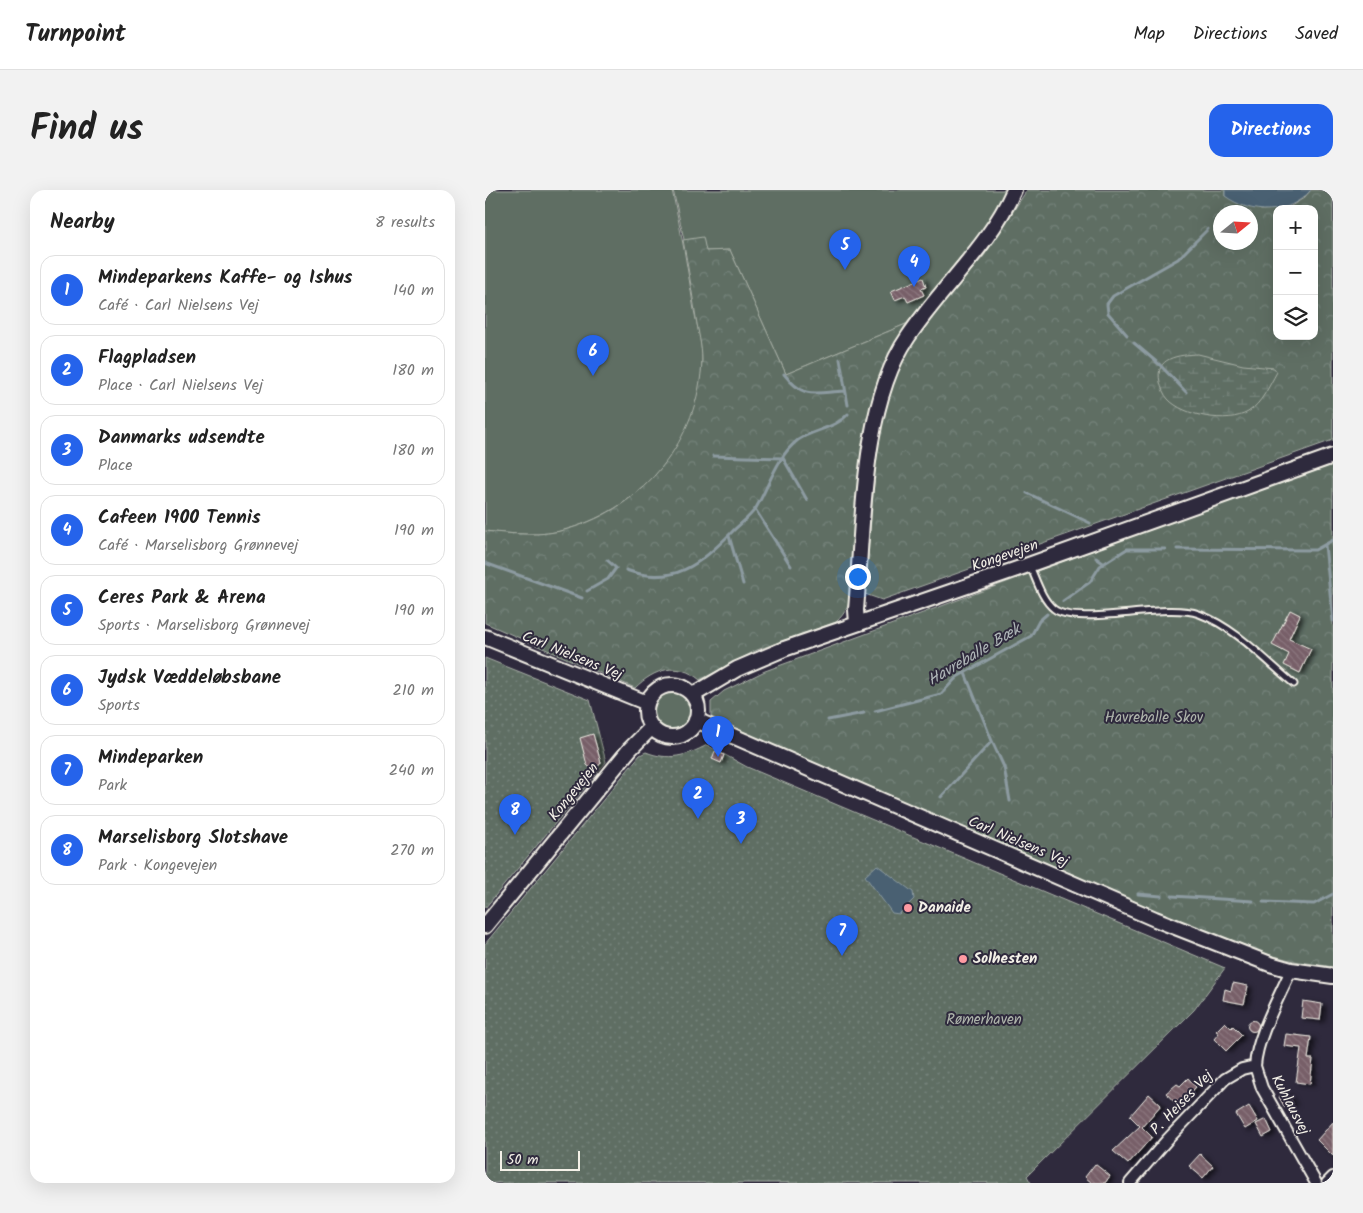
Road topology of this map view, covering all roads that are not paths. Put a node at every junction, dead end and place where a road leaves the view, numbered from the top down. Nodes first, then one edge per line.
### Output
1 (1014, 190) edge
2 (1333, 456) edge
3 (1030, 565) junction
4 (857, 623) junction
5 (485, 637) edge
6 (1294, 684) dead end
7 (693, 695) junction
8 (647, 703) junction
9 (696, 720) junction
10 (652, 727) junction
11 (485, 926) edge
12 (1291, 970) junction
13 (1333, 976) edge
14 (1255, 1066) junction
15 (1333, 1177) edge
16 (1130, 1183) edge
17 (1315, 1183) edge
18 (1327, 1183) edge

1 - 4 street
2 - 3 street, Kongevejen
3 - 4 street, Kongevejen
3 - 6 lane
4 - 7 street, Kongevejen
5 - 8 street, Carl Nielsens Vej
7 - 8 street
7 - 9 street
8 - 10 street
9 - 10 street
9 - 12 street, Carl Nielsens Vej
10 - 11 street, Kongevejen
12 - 13 street, Carl Nielsens Vej
12 - 14 street
14 - 16 street, P. Heises Vej
14 - 17 street, Kuhlausvej
15 - 18 street

